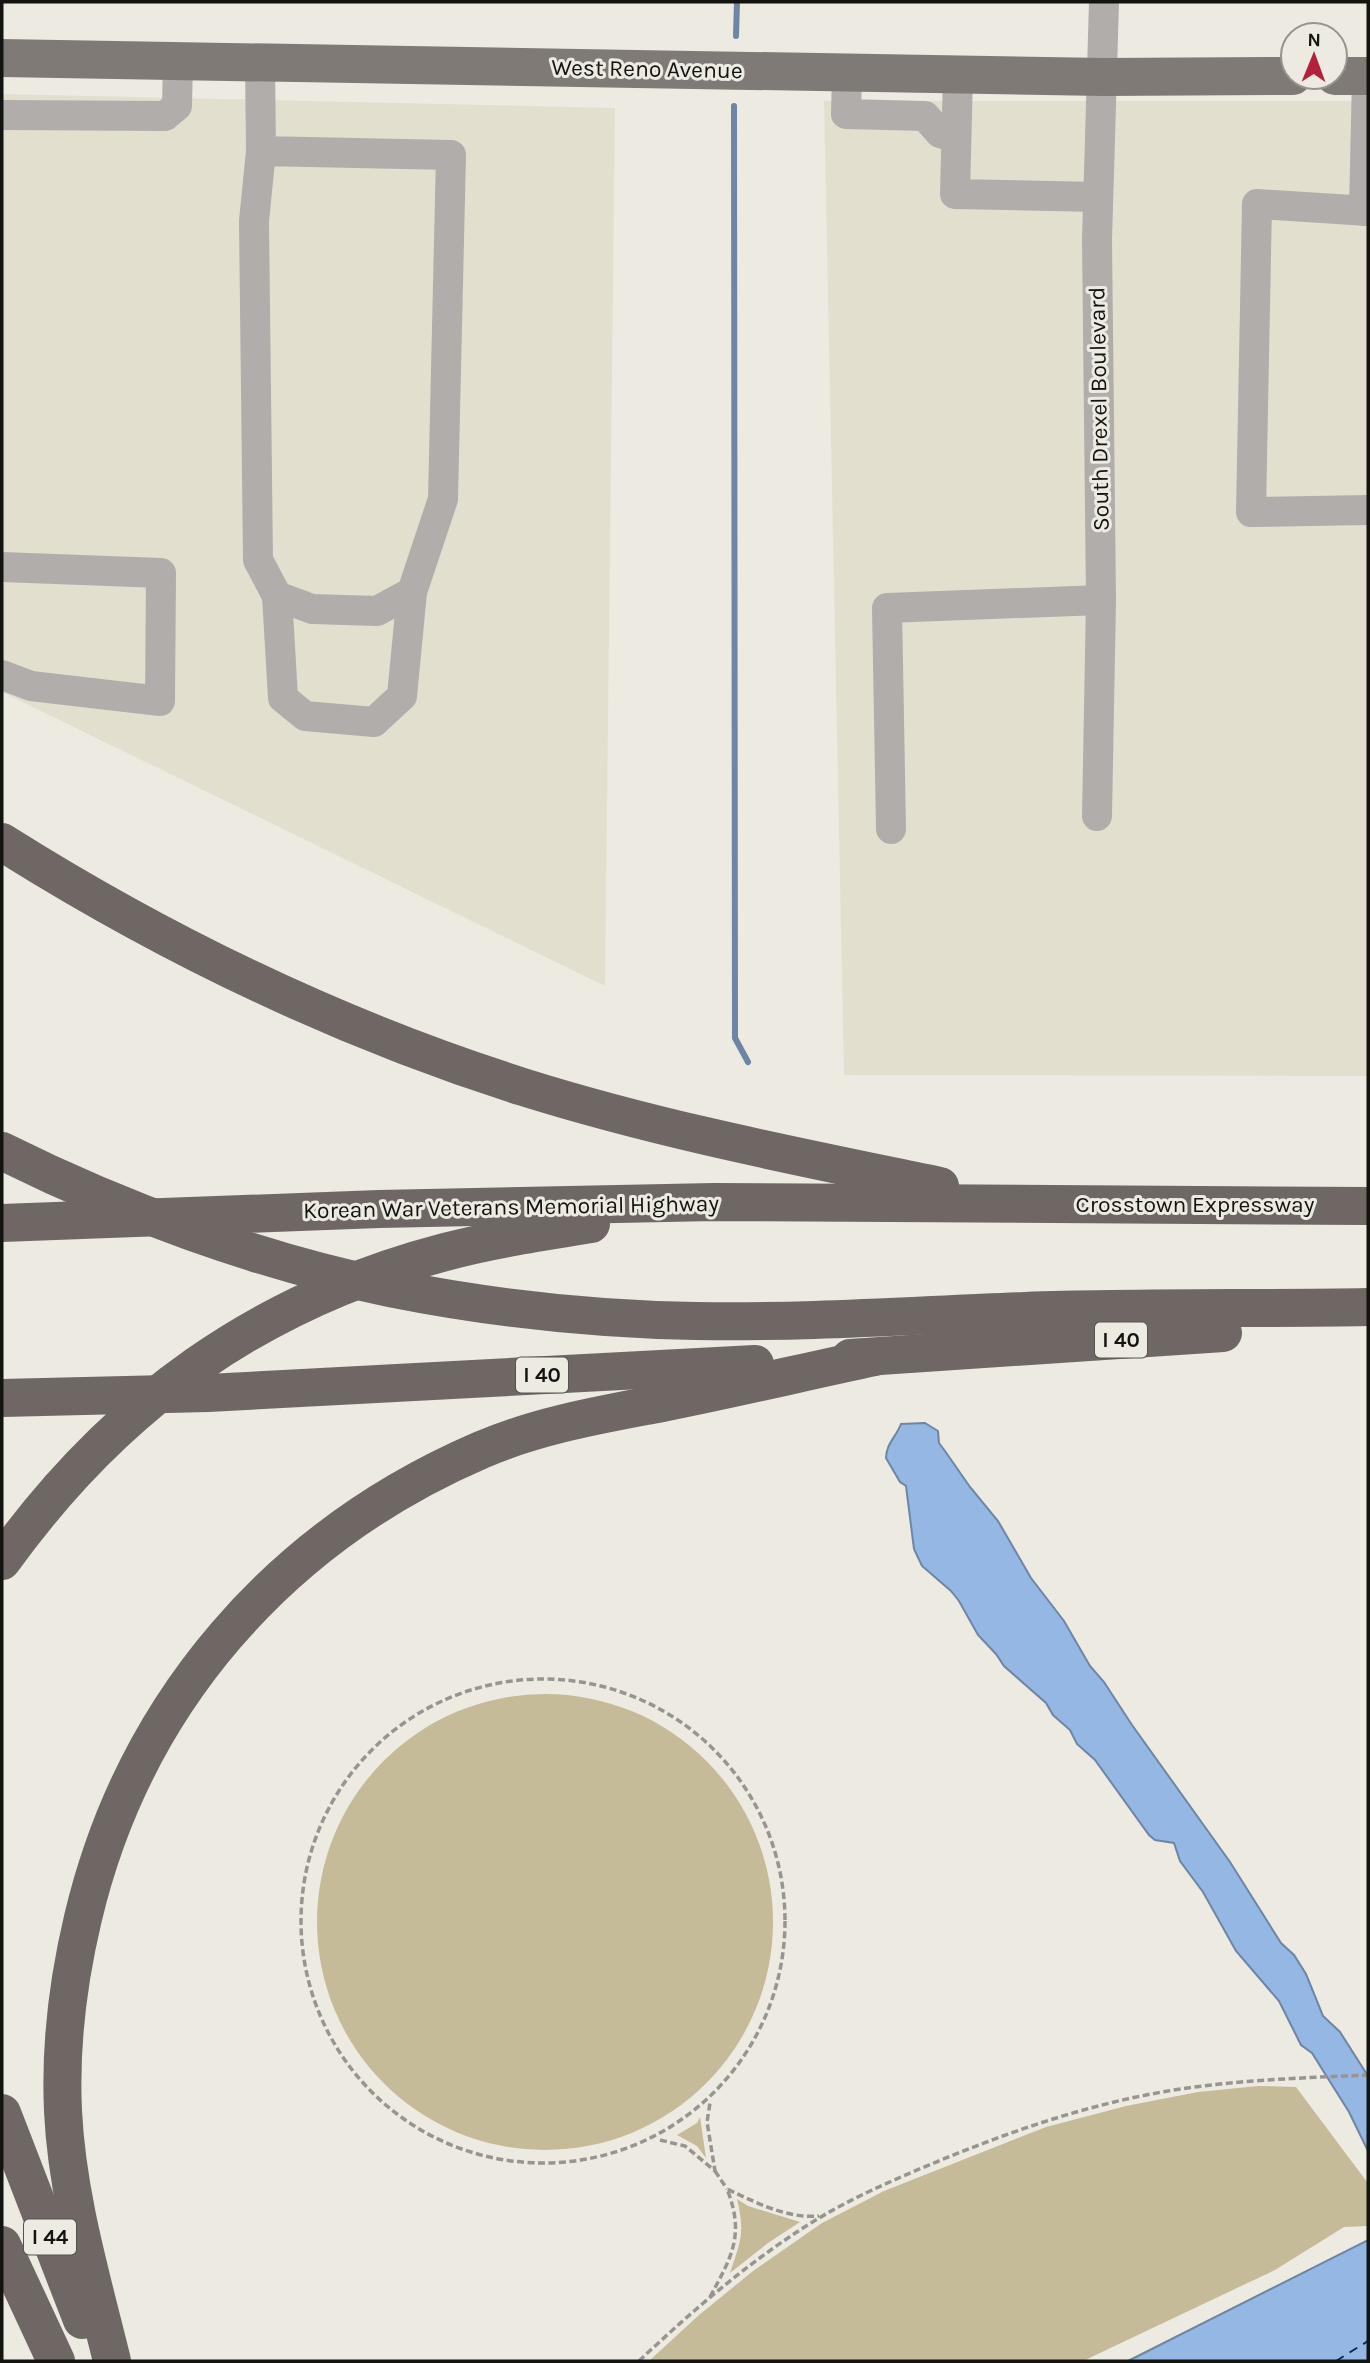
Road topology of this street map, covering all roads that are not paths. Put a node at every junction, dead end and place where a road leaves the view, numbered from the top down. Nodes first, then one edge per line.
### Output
1 (1104, 2) edge
2 (2, 58) edge
3 (178, 61) junction
4 (260, 62) junction
5 (847, 73) junction
6 (958, 75) junction
7 (1279, 76) edge
8 (1357, 76) edge
9 (1103, 77) junction
10 (2, 115) edge
11 (956, 138) junction
12 (261, 151) junction
13 (1098, 197) junction
14 (1366, 211) edge
15 (1368, 510) edge
16 (2, 567) edge
17 (412, 592) junction
18 (277, 596) junction
19 (1101, 600) junction
20 (2, 675) edge
21 (1097, 816) dead end
22 (891, 829) dead end
23 (2, 842) edge
24 (2, 1151) edge
25 (714, 1202) junction
26 (1021, 1203) junction
27 (1368, 1206) edge
28 (2, 1223) edge
29 (1368, 1307) edge
30 (1368, 1325) edge
31 (875, 1357) junction
32 (2, 1398) edge
33 (2, 1561) edge
34 (2, 2113) edge
35 (2, 2245) edge
36 (56, 2361) edge
37 (98, 2361) edge
38 (112, 2361) edge

1 - 9 street, South Drexel Boulevard
2 - 3 main road, West Reno Avenue
3 - 4 main road, West Reno Avenue
3 - 10 street
4 - 5 main road, West Reno Avenue
4 - 12 street
5 - 6 main road, West Reno Avenue
5 - 11 street
6 - 9 main road, West Reno Avenue
6 - 11 street
7 - 9 main road, West Reno Avenue
8 - 14 street
9 - 13 street, South Drexel Boulevard
11 - 13 street
12 - 17 street
12 - 18 street
13 - 19 street, South Drexel Boulevard
14 - 15 street
16 - 20 street
17 - 18 street
17 - 18 street
19 - 21 street, South Drexel Boulevard
19 - 22 street
23 - 26 highway
24 - 29 highway
25 - 26 highway, Korean War Veterans Memorial Highway
25 - 28 highway, Korean War Veterans Memorial Highway
25 - 33 highway
26 - 27 highway, Crosstown Expressway
30 - 31 highway, I 40
31 - 32 highway, I 40
31 - 38 highway
34 - 37 highway, I 44
35 - 36 highway

